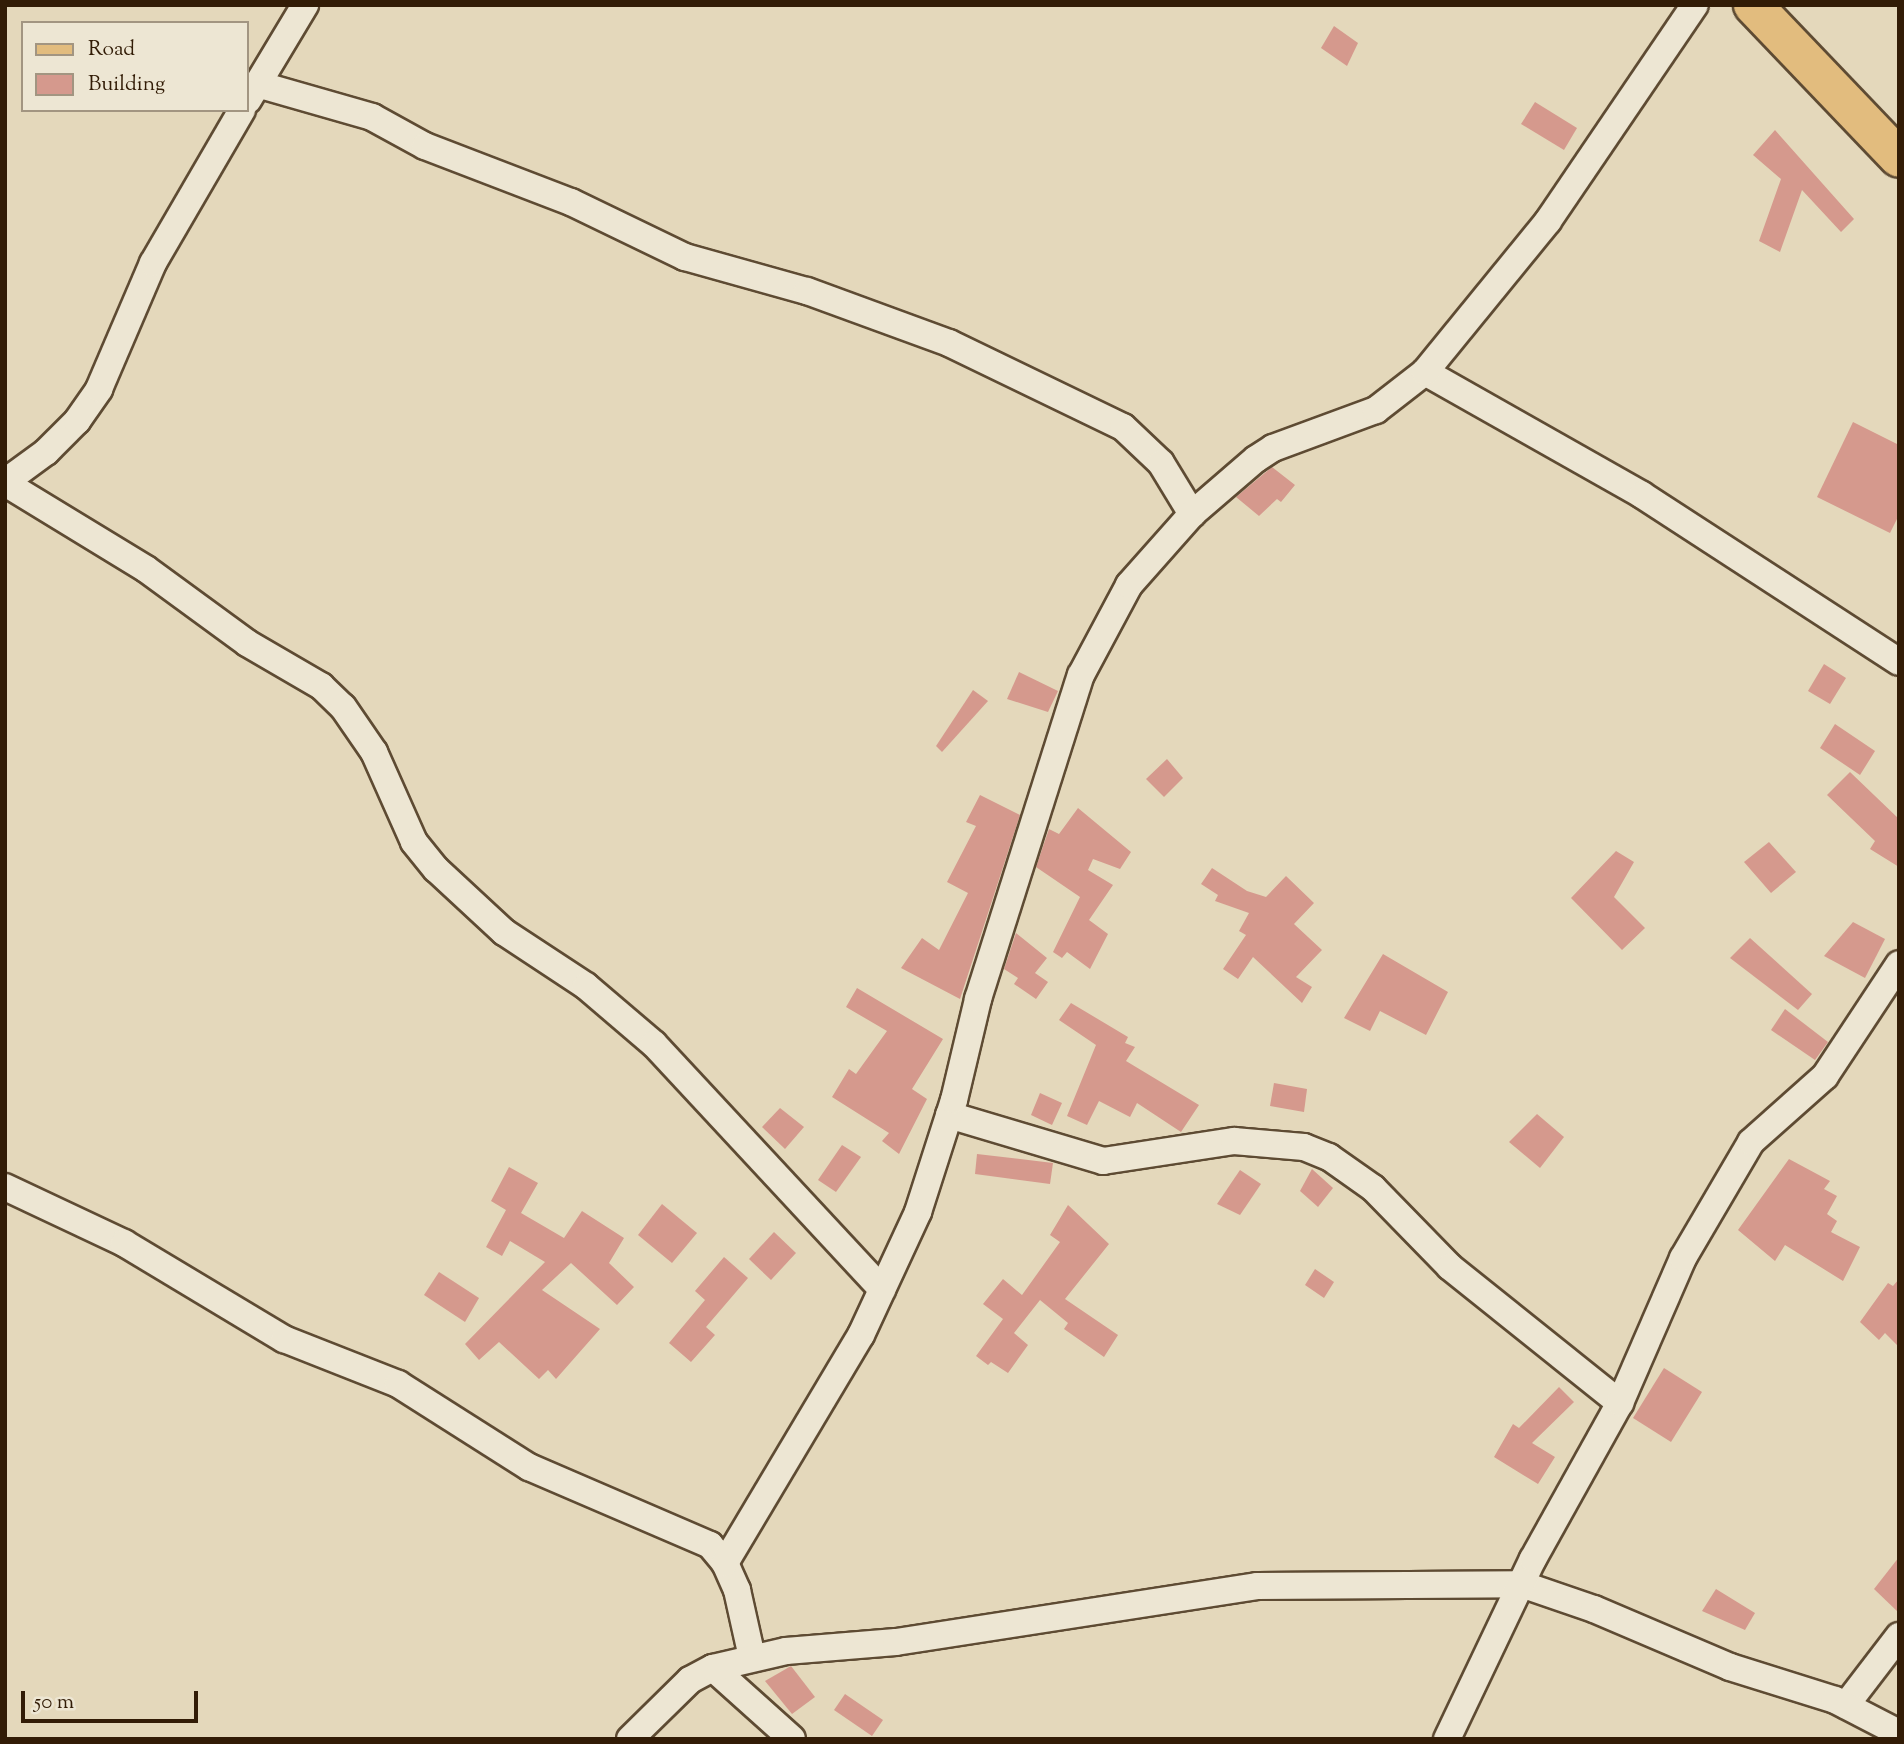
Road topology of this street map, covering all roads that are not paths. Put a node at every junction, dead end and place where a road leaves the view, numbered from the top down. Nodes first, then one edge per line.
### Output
1 (305, 5) edge
2 (1695, 5) edge
3 (1752, 5) edge
4 (252, 93) edge
5 (241, 112) edge
6 (1899, 158) edge
7 (1425, 372) junction
8 (5, 482) edge
9 (1192, 514) junction
10 (1899, 662) edge
11 (1899, 964) edge
12 (949, 1115) junction
13 (5, 1187) edge
14 (882, 1289) junction
15 (1620, 1404) junction
16 (725, 1563) junction
17 (1521, 1584) junction
18 (1899, 1636) edge
19 (752, 1657) junction
20 (713, 1668) junction
21 (1846, 1705) junction
22 (1899, 1733) edge
23 (630, 1739) edge
24 (792, 1739) edge
25 (1447, 1739) edge

1 - 4 street
2 - 7 street
3 - 6 main road
4 - 9 street
5 - 8 street
7 - 9 street
7 - 10 street
8 - 14 street
9 - 12 street
11 - 15 street
12 - 14 street
12 - 15 street
13 - 16 street
14 - 16 street
15 - 17 street
16 - 19 street
17 - 19 street
17 - 21 street
17 - 25 street
18 - 21 street
19 - 20 street
20 - 23 street
20 - 24 street
21 - 22 street

